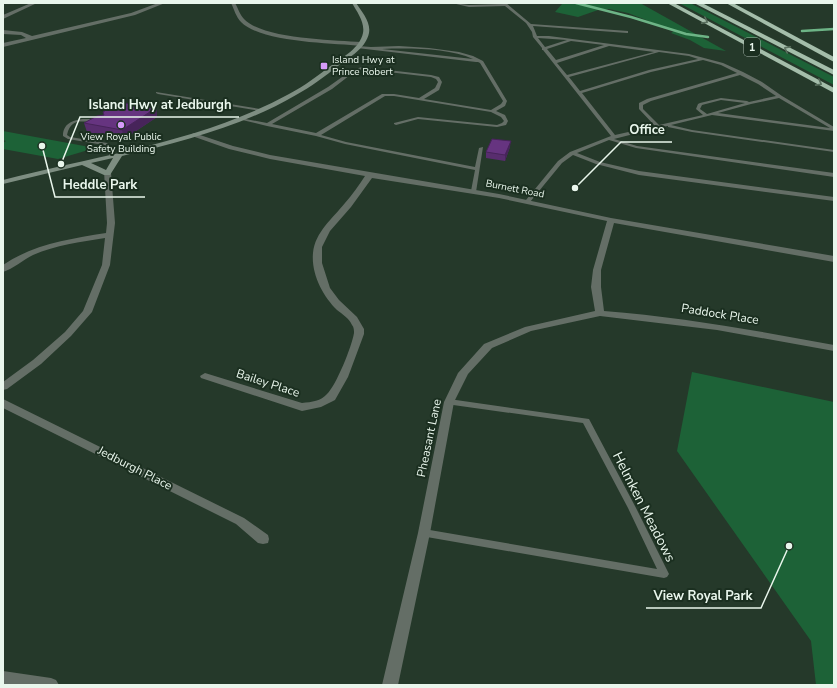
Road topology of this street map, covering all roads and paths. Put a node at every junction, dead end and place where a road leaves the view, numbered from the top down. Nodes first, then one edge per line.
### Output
1 (35, 3) edge
2 (162, 3) edge
3 (233, 3) edge
4 (354, 3) edge
5 (453, 3) edge
6 (670, 3) edge
7 (697, 3) edge
8 (729, 3) edge
9 (745, 3) edge
10 (505, 4) edge
11 (3, 17) edge
12 (529, 24) junction
13 (3, 32) edge
14 (626, 32) dead end
15 (535, 37) junction
16 (31, 38) junction
17 (573, 40) junction
18 (3, 45) edge
19 (360, 45) junction
20 (611, 45) junction
21 (373, 48) junction
22 (419, 48) junction
23 (544, 49) junction
24 (660, 51) junction
25 (414, 54) junction
26 (826, 55) junction
27 (705, 58) junction
28 (834, 60) edge
29 (482, 62) junction
30 (555, 62) junction
31 (834, 73) edge
32 (742, 74) junction
33 (566, 76) junction
34 (834, 91) edge
35 (158, 93) dead end
36 (579, 93) junction
37 (780, 97) junction
38 (420, 99) junction
39 (750, 102) junction
40 (260, 110) junction
41 (492, 111) junction
42 (712, 114) junction
43 (706, 116) junction
44 (240, 119) junction
45 (103, 122) edge
46 (396, 124) dead end
47 (268, 125) junction
48 (668, 126) junction
49 (659, 128) junction
50 (834, 129) edge
51 (194, 135) junction
52 (317, 135) junction
53 (612, 138) junction
54 (480, 148) dead end
55 (834, 151) edge
56 (572, 153) junction
57 (115, 156) junction
58 (84, 163) junction
59 (478, 170) junction
60 (107, 173) junction
61 (370, 175) junction
62 (834, 175) edge
63 (3, 182) edge
64 (474, 191) junction
65 (834, 199) edge
66 (528, 201) junction
67 (611, 220) junction
68 (110, 235) junction
69 (834, 259) edge
70 (3, 269) edge
71 (600, 313) junction
72 (834, 348) edge
73 (205, 376) dead end
74 (3, 387) edge
75 (3, 402) edge
76 (448, 402) junction
77 (424, 533) junction
78 (263, 539) dead end
79 (3, 678) edge
80 (51, 685) edge
81 (390, 685) edge

1 - 11 street
2 - 16 street
3 - 19 street
4 - 19 main road
5 - 10 lane
6 -> 34 highway, 1
31 -> 7 highway, 1
8 - 26 highway
9 - 26 highway
10 - 12 lane
12 - 14 lane
12 - 15 lane
13 - 16 street
15 - 17 lane
15 - 23 lane
16 - 18 street
17 - 20 lane
17 - 23 lane
19 - 21 lane
19 - 40 main road
20 - 24 lane
20 - 30 lane
21 - 22 lane
21 - 25 lane
22 - 25 lane
22 - 29 lane
23 - 30 lane
24 - 27 lane
24 - 33 lane
25 - 29 lane
26 - 28 highway
27 - 32 lane
27 - 36 lane
29 - 41 lane
30 - 33 lane
32 - 37 lane
32 - 49 lane
33 - 36 lane
35 - 40 lane
36 - 53 lane
37 - 39 lane
37 - 50 lane
38 - 41 lane
38 - 47 lane
38 - 52 lane
39 - 42 lane
39 - 43 lane
40 - 44 main road
41 - 46 lane
42 - 43 lane
42 - 50 lane
43 - 48 lane
44 - 47 lane
44 - 51 main road
45 - 57 lane
47 - 52 lane
48 - 49 lane
48 - 55 lane
49 - 53 lane
51 - 57 main road
51 - 61 street, Burnett Road
52 - 59 lane
53 - 56 lane
53 - 62 lane
54 - 59 lane
56 - 65 lane
56 - 66 lane
57 - 58 main road
57 - 60 main road
58 - 60 main road
58 - 63 main road
59 - 64 lane
60 - 68 street
61 - 64 street, Burnett Road
61 - 73 street, Bailey Place
64 - 66 street, Burnett Road
66 - 67 street, Burnett Road
67 - 69 street, Burnett Road
67 - 71 street
68 - 70 street
68 - 74 street
71 - 72 street, Paddock Place
71 - 76 street, Pheasant Lane
75 - 78 street, Jedburgh Place
76 - 77 street, Pheasant Lane
76 - 77 lane, Helmken Meadows
77 - 81 street, Pheasant Lane
79 - 80 street

